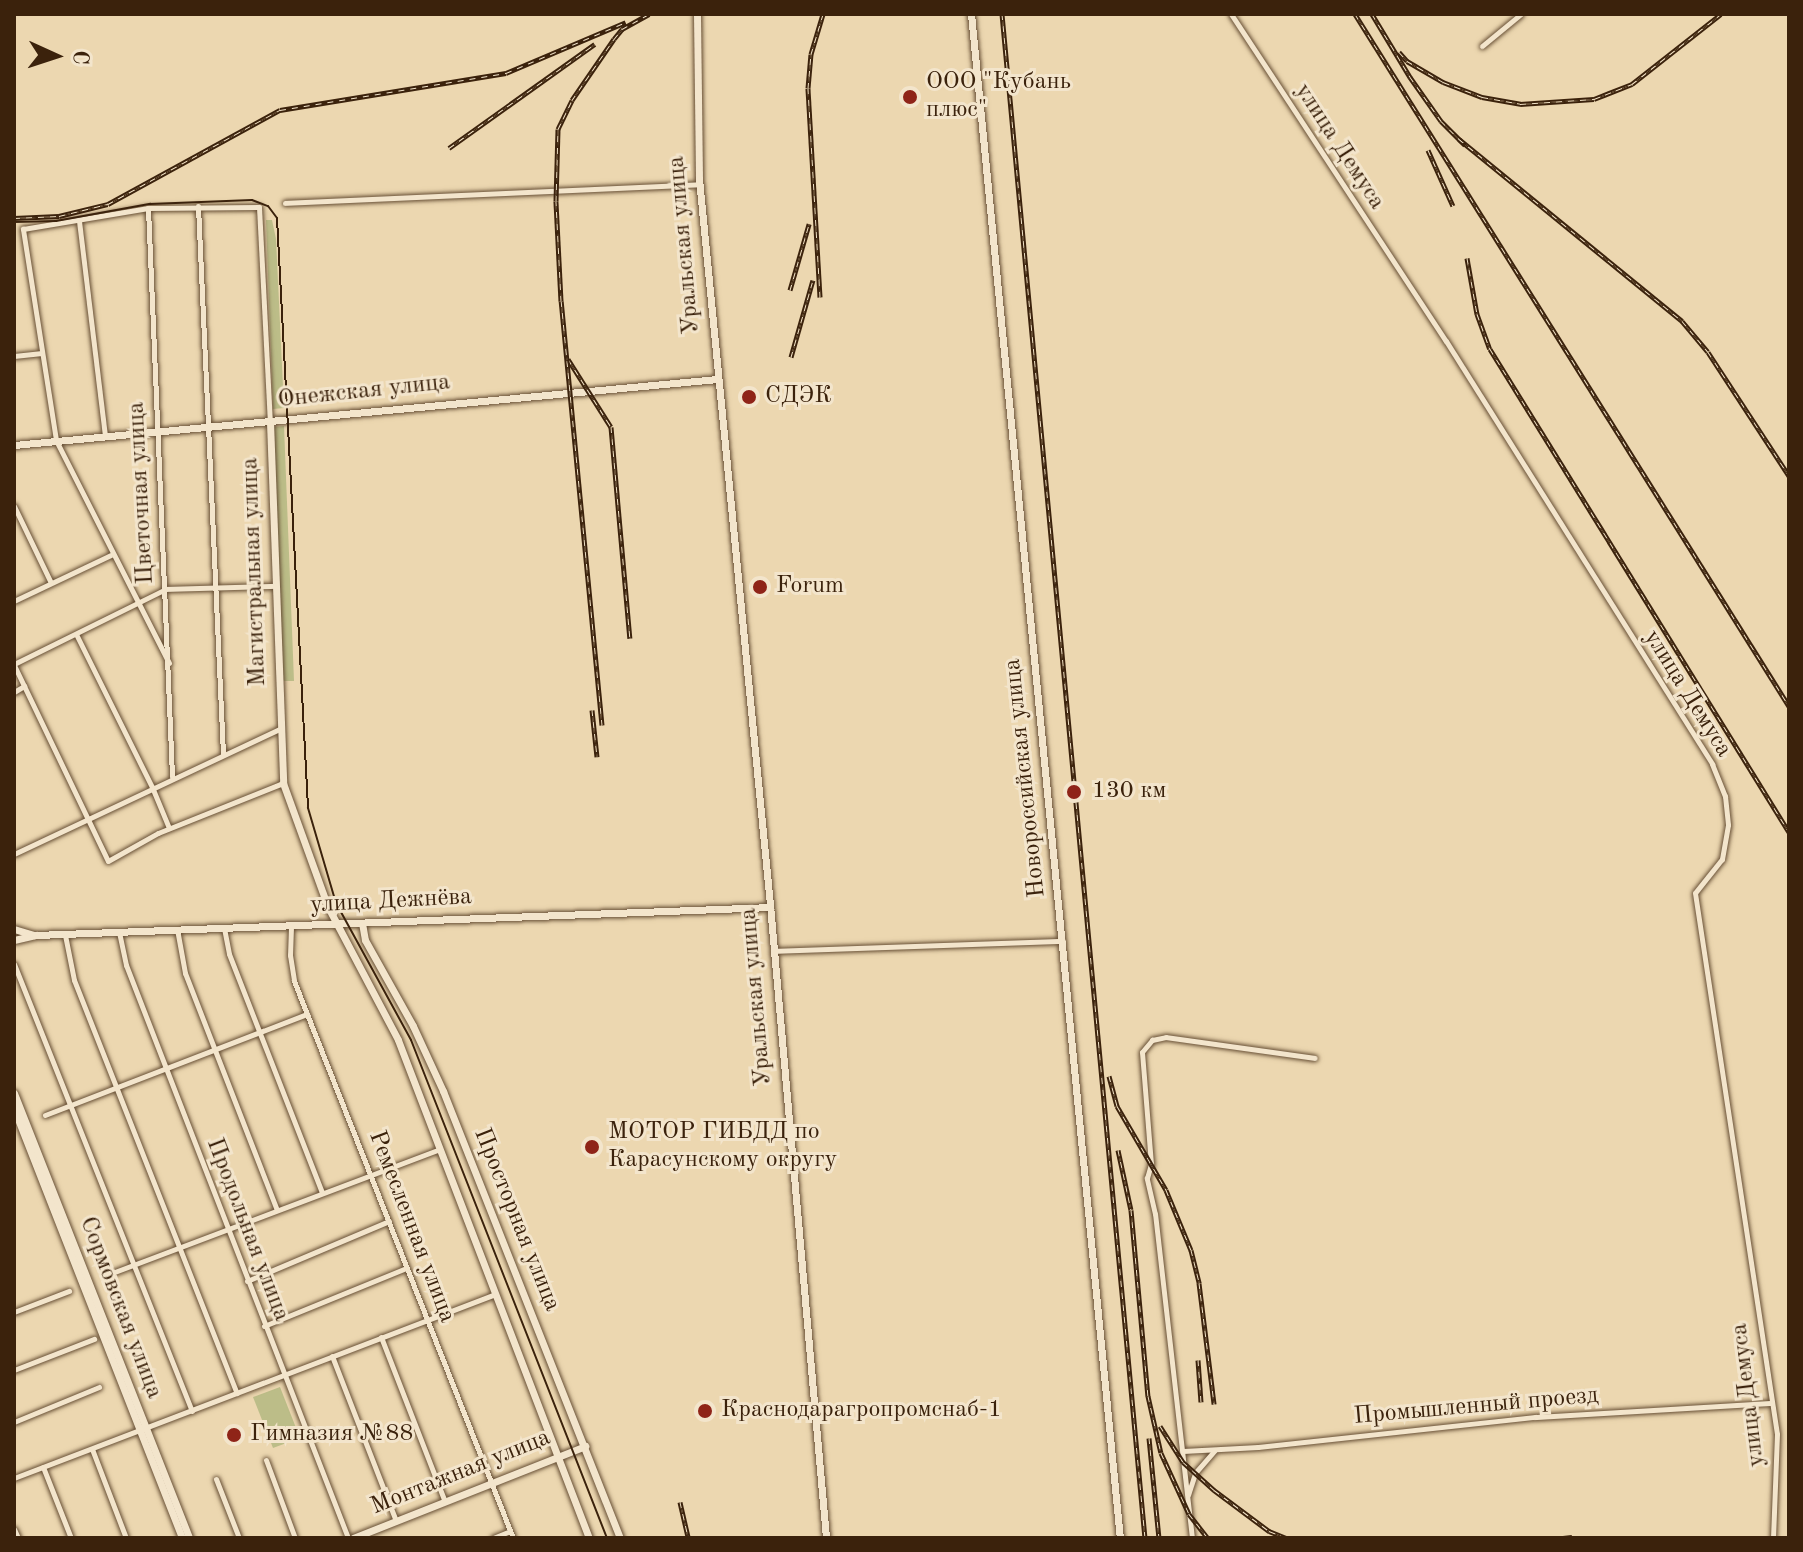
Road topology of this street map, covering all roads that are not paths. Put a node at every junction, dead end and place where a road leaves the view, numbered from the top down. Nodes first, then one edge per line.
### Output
1 (697, 14) edge
2 (971, 14) edge
3 (1231, 14) edge
4 (1521, 14) edge
5 (1482, 46) dead end
6 (699, 184) junction
7 (285, 203) dead end
8 (198, 206) junction
9 (148, 208) junction
10 (79, 221) junction
11 (42, 353) junction
12 (14, 356) edge
13 (717, 379) junction
14 (270, 422) junction
15 (209, 426) junction
16 (156, 429) junction
17 (105, 435) junction
18 (56, 440) junction
19 (14, 445) edge
20 (14, 506) edge
21 (111, 555) junction
22 (51, 583) junction
23 (277, 585) junction
24 (166, 589) junction
25 (217, 589) junction
26 (14, 601) edge
27 (137, 603) junction
28 (77, 636) junction
29 (169, 663) junction
30 (14, 664) edge
31 (24, 686) junction
32 (14, 692) edge
33 (280, 729) junction
34 (223, 754) junction
35 (172, 776) junction
36 (283, 783) junction
37 (152, 787) junction
38 (87, 819) junction
39 (169, 828) junction
40 (14, 854) edge
41 (769, 907) junction
42 (362, 923) junction
43 (338, 925) junction
44 (291, 927) junction
45 (224, 928) junction
46 (14, 929) edge
47 (177, 929) junction
48 (119, 932) junction
49 (36, 935) junction
50 (65, 935) junction
51 (14, 940) edge
52 (1063, 941) junction
53 (773, 951) junction
54 (14, 964) edge
55 (307, 1014) junction
56 (259, 1032) junction
57 (212, 1048) junction
58 (1315, 1058) dead end
59 (164, 1067) junction
60 (116, 1087) junction
61 (14, 1093) edge
62 (71, 1106) junction
63 (14, 1109) edge
64 (45, 1115) dead end
65 (20, 1126) edge
66 (438, 1150) junction
67 (371, 1174) junction
68 (322, 1192) junction
69 (277, 1210) junction
70 (389, 1221) junction
71 (228, 1231) junction
72 (181, 1249) junction
73 (135, 1265) junction
74 (406, 1268) junction
75 (112, 1273) dead end
76 (247, 1281) junction
77 (69, 1291) dead end
78 (493, 1295) junction
79 (14, 1312) edge
80 (427, 1319) junction
81 (264, 1326) junction
82 (381, 1337) junction
83 (94, 1339) dead end
84 (332, 1356) junction
85 (14, 1370) edge
86 (284, 1375) junction
87 (99, 1387) dead end
88 (237, 1393) junction
89 (1772, 1403) junction
90 (192, 1411) junction
91 (14, 1422) edge
92 (143, 1429) junction
93 (585, 1446) junction
94 (92, 1449) junction
95 (1216, 1449) junction
96 (1183, 1451) junction
97 (558, 1457) junction
98 (266, 1460) dead end
99 (43, 1467) junction
100 (14, 1478) edge
101 (216, 1479) dead end
102 (492, 1483) junction
103 (1187, 1499) junction
104 (445, 1502) junction
105 (396, 1521) junction
106 (14, 1529) edge
107 (510, 1531) junction
108 (18, 1538) edge
109 (71, 1538) edge
110 (126, 1538) edge
111 (182, 1538) edge
112 (189, 1538) edge
113 (239, 1538) edge
114 (295, 1538) edge
115 (350, 1538) edge
116 (493, 1538) edge
117 (513, 1538) edge
118 (589, 1538) edge
119 (620, 1538) edge
120 (825, 1538) edge
121 (1120, 1538) edge
122 (1192, 1538) edge
123 (1773, 1538) edge

1 - 6 street, Уральская улица
2 - 52 street, Новороссийская улица
3 - 89 street, улица Демуса
4 - 5 street
6 - 7 street
6 - 13 street, Уральская улица
8 - 9 street
8 - 14 street, Магистральная улица
8 - 15 street
9 - 10 street
9 - 16 street, Цветочная улица
10 - 11 street
10 - 17 street
11 - 12 street
11 - 18 street
13 - 14 street, Онежская улица
13 - 41 street, Уральская улица
14 - 15 street, Онежская улица
14 - 23 street, Магистральная улица
15 - 16 street, Онежская улица
15 - 25 street
16 - 17 street, Онежская улица
16 - 24 street, Цветочная улица
17 - 18 street, Онежская улица
18 - 19 street, Онежская улица
18 - 21 street
20 - 22 street
21 - 22 street
21 - 27 street
22 - 26 street
23 - 25 street
23 - 33 street, Магистральная улица
24 - 25 street
24 - 27 street
24 - 29 street, Цветочная улица
25 - 34 street
27 - 28 street
27 - 29 street
28 - 30 street
28 - 37 street
29 - 35 street, Цветочная улица
30 - 31 street
31 - 32 street
31 - 38 street
33 - 34 street
33 - 36 street, Магистральная улица
34 - 35 street
35 - 37 street
36 - 39 street
36 - 43 street, Магистральная улица
37 - 38 street
37 - 39 street
38 - 39 street
38 - 40 street
41 - 42 street, улица Дежнёва
41 - 53 street, Уральская улица
42 - 43 street, улица Дежнёва
42 - 93 street, Просторная улица
43 - 44 street, улица Дежнёва
43 - 66 street, Просторная улица
44 - 45 street, улица Дежнёва
44 - 55 street, Ремесленная улица
45 - 47 street, улица Дежнёва
45 - 56 street
46 - 49 street
47 - 48 street, улица Дежнёва
47 - 57 street
48 - 50 street, улица Дежнёва
48 - 59 street, Продольная улица
49 - 50 street, улица Дежнёва
49 - 51 street, улица Дежнёва
50 - 60 street
52 - 53 street
52 - 121 street, Новороссийская улица
53 - 120 street, Уральская улица
54 - 62 street
55 - 56 street
55 - 67 street, Ремесленная улица
56 - 57 street
56 - 68 street
57 - 59 street
57 - 69 street
58 - 96 street
59 - 60 street
59 - 71 street, Продольная улица
60 - 62 street
60 - 72 street
61 - 65 street, Сормовская улица
62 - 64 street
62 - 73 street
63 - 65 street, Сормовская улица
65 - 92 street, Сормовская улица
66 - 67 street
66 - 78 street, Просторная улица
67 - 68 street
67 - 70 street, Ремесленная улица
68 - 69 street
69 - 71 street
70 - 74 street, Ремесленная улица
70 - 76 street
71 - 72 street
71 - 76 street, Продольная улица
72 - 73 street
72 - 88 street
73 - 75 street
73 - 90 street
74 - 80 street, Ремесленная улица
74 - 81 street
76 - 81 street, Продольная улица
77 - 79 street
78 - 80 street
78 - 97 street, Просторная улица
80 - 82 street
80 - 102 street, Ремесленная улица
81 - 86 street, Продольная улица
82 - 84 street
82 - 104 street
83 - 85 street
84 - 86 street
84 - 105 street
86 - 88 street
86 - 115 street, Продольная улица
87 - 91 street
88 - 90 street
89 - 95 street, Промышленный проезд
89 - 123 street, улица Демуса
90 - 92 street
92 - 94 street
92 - 111 street, Сормовская улица
92 - 112 street, Сормовская улица
93 - 97 street, Монтажная улица
93 - 119 street, Просторная улица
94 - 99 street
94 - 110 street
95 - 96 street, Промышленный проезд
95 - 103 street
96 - 103 street
97 - 102 street, Монтажная улица
97 - 118 street, Просторная улица
98 - 114 street
99 - 100 street
99 - 109 street
101 - 113 street
102 - 104 street, Монтажная улица
102 - 107 street, Ремесленная улица
103 - 122 street
104 - 105 street, Монтажная улица
105 - 115 street, Монтажная улица
106 - 108 street
107 - 116 street
107 - 117 street, Ремесленная улица

